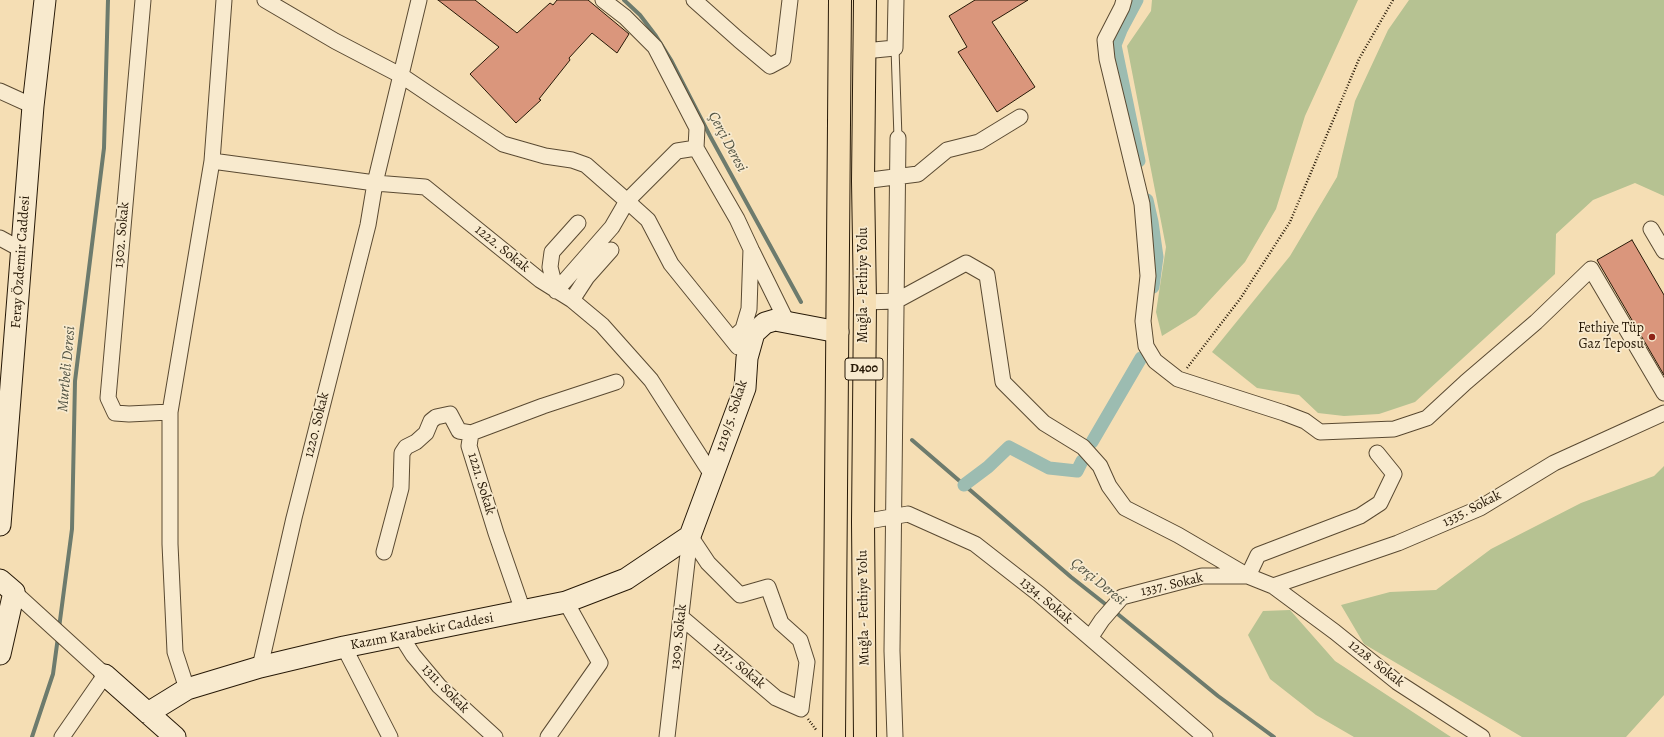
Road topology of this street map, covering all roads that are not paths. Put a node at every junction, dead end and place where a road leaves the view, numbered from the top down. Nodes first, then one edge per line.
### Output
1 (45, 0) edge
2 (142, 0) edge
3 (224, 0) edge
4 (265, 0) edge
5 (419, 0) edge
6 (603, 0) edge
7 (694, 0) edge
8 (790, 0) edge
9 (840, 0) edge
10 (865, 0) edge
11 (896, 0) edge
12 (1124, 0) edge
13 (895, 48) junction
14 (864, 51) junction
15 (402, 76) junction
16 (0, 92) edge
17 (33, 106) junction
18 (1020, 117) dead end
19 (898, 138) joint
20 (696, 148) junction
21 (212, 161) junction
22 (898, 177) junction
23 (863, 181) junction
24 (375, 183) junction
25 (627, 201) junction
26 (578, 222) dead end
27 (1652, 229) dead end
28 (0, 238) edge
29 (751, 249) junction
30 (22, 250) junction
31 (611, 250) dead end
32 (1664, 251) edge
33 (556, 291) junction
34 (572, 300) junction
35 (896, 301) junction
36 (865, 302) junction
37 (787, 322) junction
38 (838, 332) junction
39 (732, 339) junction
40 (747, 358) junction
41 (616, 382) dead end
42 (1664, 393) edge
43 (170, 412) junction
44 (1664, 413) edge
45 (471, 433) junction
46 (1378, 453) dead end
47 (712, 475) junction
48 (893, 517) junction
49 (863, 522) junction
50 (0, 525) edge
51 (690, 536) junction
52 (384, 552) dead end
53 (1248, 576) junction
54 (7, 586) edge
55 (1273, 586) junction
56 (566, 602) junction
57 (523, 611) junction
58 (681, 617) junction
59 (402, 636) junction
60 (1090, 638) junction
61 (344, 647) junction
62 (0, 654) edge
63 (260, 667) junction
64 (105, 675) junction
65 (187, 689) junction
66 (148, 713) junction
67 (826, 734) edge
68 (62, 737) edge
69 (174, 737) edge
70 (390, 737) edge
71 (495, 737) edge
72 (548, 737) edge
73 (667, 737) edge
74 (865, 737) edge
75 (895, 737) edge
76 (1205, 737) edge
77 (1482, 737) edge

1 - 17 street, Feray Özdemir Caddesi
2 - 43 street, 1302. Sokak
3 - 21 street
4 - 15 street
5 - 15 street, 1220. Sokak
6 - 20 street
7 - 8 street
9 - 38 highway, Muğla - Fethiye Yolu / D400
10 - 14 highway, Muğla - Fethiye Yolu / D400
11 - 13 street
12 - 42 street
13 - 14 street
13 - 19 lane
14 - 23 highway, Muğla - Fethiye Yolu / D400
15 - 24 street, 1220. Sokak
15 - 25 street
16 - 17 street
17 - 30 street, Feray Özdemir Caddesi
18 - 22 street
19 - 22 street
20 - 25 street
20 - 29 street
21 - 24 street, 1222. Sokak
21 - 43 street
22 - 23 street
22 - 35 street
23 - 36 highway, Muğla - Fethiye Yolu / D400
24 - 33 street, 1222. Sokak
24 - 63 street, 1220. Sokak
25 - 33 street
25 - 39 street
26 - 33 street
27 - 32 street
28 - 30 street
29 - 37 street
29 - 39 street
30 - 50 street, Feray Özdemir Caddesi
31 - 34 street
33 - 34 street, 1222. Sokak
34 - 47 street, 1222. Sokak
35 - 36 street
35 - 48 street
35 - 53 street
36 - 49 highway, Muğla - Fethiye Yolu / D400
37 - 38 street, 1219/5. Sokak
37 - 40 street, 1219/5. Sokak
38 - 67 highway, Muğla - Fethiye Yolu / D400
39 - 40 street
40 - 47 street, 1219/5. Sokak
41 - 45 street, 1221. Sokak
43 - 65 street
44 - 55 street, 1335. Sokak
45 - 52 street
45 - 57 street, 1221. Sokak
46 - 53 street
47 - 51 street, 1219/5. Sokak
48 - 49 street, 1334. Sokak
48 - 60 street, 1334. Sokak
48 - 75 street
49 - 74 highway, Muğla - Fethiye Yolu / D400
51 - 56 street, Kazım Karabekir Caddesi
51 - 58 street, 1309. Sokak
51 - 58 street, 1317. Sokak
53 - 55 street, 1337. Sokak
53 - 60 street, 1337. Sokak
54 - 62 street
54 - 64 street
55 - 77 street, 1228. Sokak
56 - 57 street, Kazım Karabekir Caddesi
56 - 72 street
57 - 59 street, Kazım Karabekir Caddesi
58 - 73 street, 1309. Sokak
59 - 61 street, Kazım Karabekir Caddesi
59 - 71 street, 1311. Sokak
60 - 76 street, 1334. Sokak
61 - 63 street, Kazım Karabekir Caddesi
61 - 70 street
63 - 65 street, Kazım Karabekir Caddesi
64 - 66 street
64 - 68 street
65 - 66 street, Kazım Karabekir Caddesi
66 - 69 street

